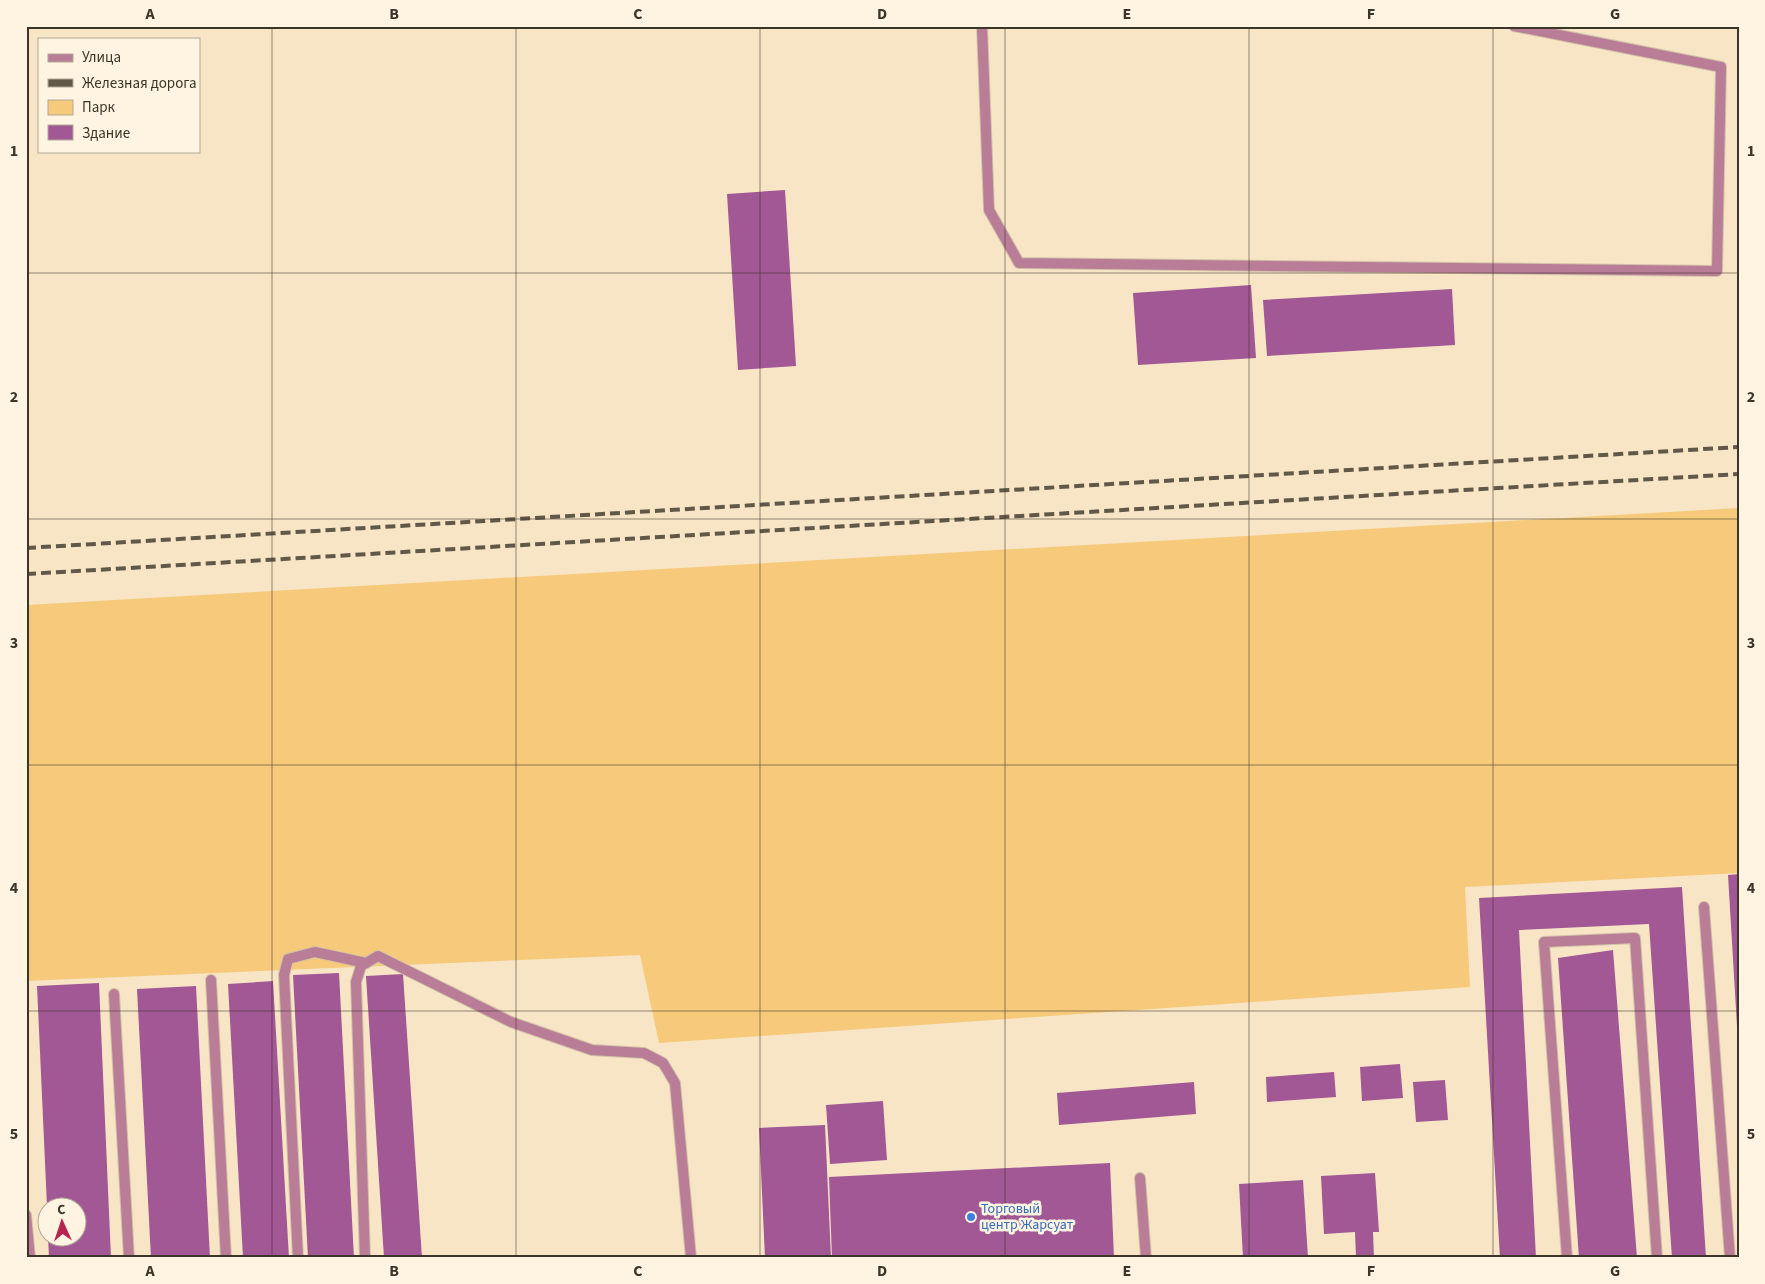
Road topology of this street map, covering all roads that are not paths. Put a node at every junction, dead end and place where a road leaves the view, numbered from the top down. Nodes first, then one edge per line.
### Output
1 (982, 26) edge
2 (1514, 26) edge
3 (1704, 907) dead end
4 (366, 963) junction
5 (211, 980) dead end
6 (114, 994) dead end
7 (1140, 1178) dead end
8 (26, 1215) edge
9 (30, 1258) edge
10 (129, 1258) edge
11 (226, 1258) edge
12 (298, 1258) edge
13 (365, 1258) edge
14 (691, 1258) edge
15 (1146, 1258) edge
16 (1567, 1258) edge
17 (1656, 1258) edge
18 (1730, 1258) edge

1 - 2 street
3 - 18 street
4 - 12 street
4 - 13 street
4 - 14 street
5 - 11 street
6 - 10 street
7 - 15 street
8 - 9 street
16 - 17 street

